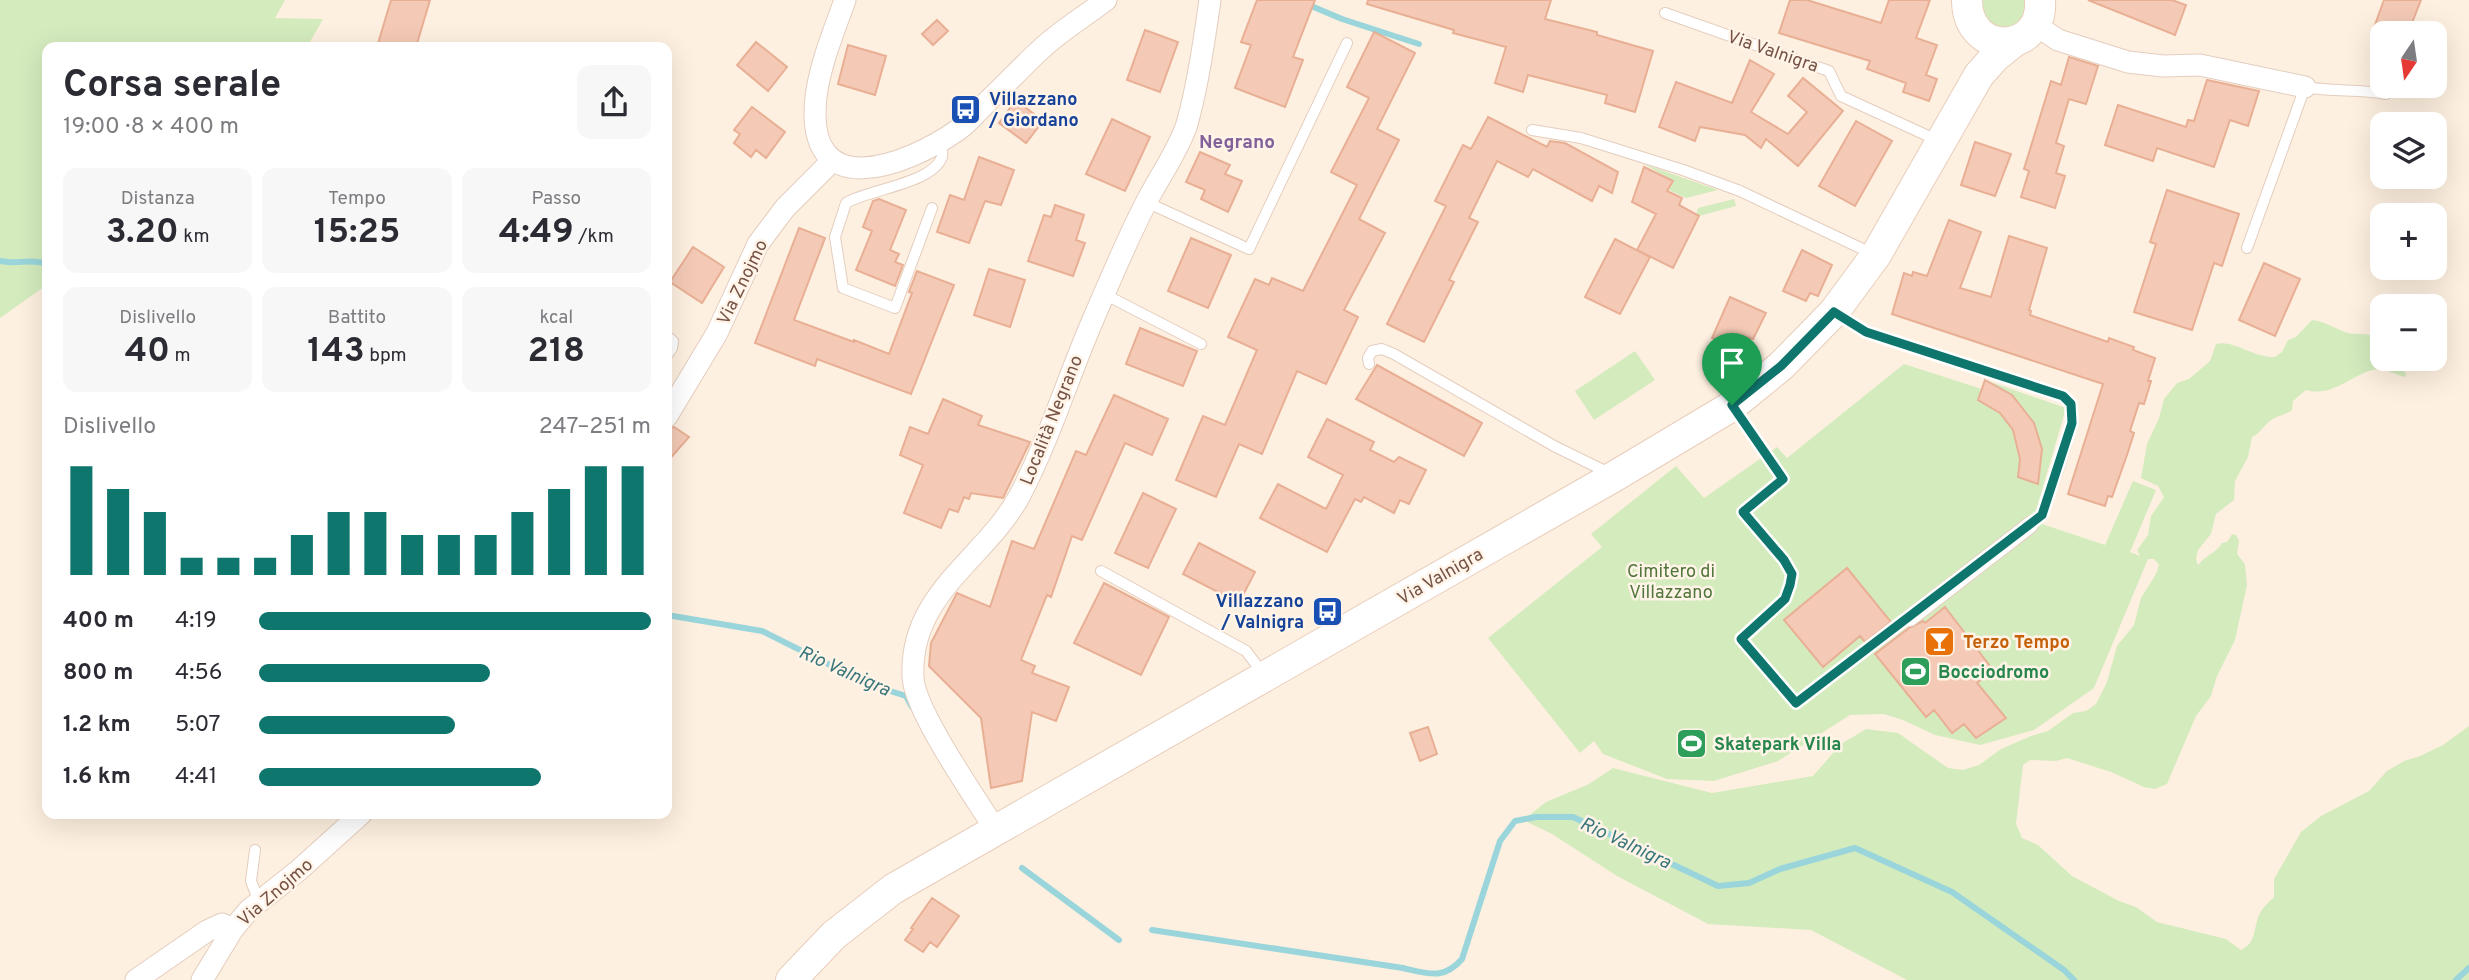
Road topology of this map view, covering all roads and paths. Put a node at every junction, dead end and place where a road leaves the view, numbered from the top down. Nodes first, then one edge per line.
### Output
1 (845, 0) edge
2 (1106, 0) edge
3 (1210, 0) edge
4 (1969, 12) edge
5 (1665, 13) dead end
6 (2036, 16) edge
7 (1347, 43) dead end
8 (1979, 75) junction
9 (2305, 87) junction
10 (2370, 90) edge
11 (1532, 130) dead end
12 (941, 140) junction
13 (1942, 142) junction
14 (829, 155) junction
15 (1146, 202) junction
16 (932, 208) dead end
17 (2247, 248) dead end
18 (1876, 255) junction
19 (1104, 294) junction
20 (1834, 312) junction
21 (1202, 344) dead end
22 (1368, 364) dead end
23 (1732, 405) junction
24 (672, 408) edge
25 (1615, 476) junction
26 (2030, 525) joint
27 (1101, 571) dead end
28 (1910, 618) joint
29 (1265, 677) junction
30 (356, 819) edge
31 (995, 829) junction
32 (255, 850) dead end
33 (259, 902) junction
34 (233, 929) junction
35 (136, 980) edge
36 (202, 980) edge
37 (791, 980) edge

1 - 14 street
2 - 12 street
3 - 15 street, Località Negrano
4 - 6 main road
4 - 8 main road
5 - 13 lane, Via Valnigra
6 - 8 main road, Via Valnigra
6 - 9 street
7 - 15 lane
8 - 13 main road, Via Valnigra
9 - 10 lane
9 - 17 lane
11 - 18 lane
12 - 14 street
12 - 16 lane
13 - 18 main road, Via Valnigra
14 - 24 street, Via Znojmo
15 - 19 street, Località Negrano
18 - 20 main road, Via Valnigra
19 - 21 lane
19 - 31 street, Località Negrano
20 - 23 main road, Via Valnigra
20 - 26 lane
22 - 25 lane
23 - 25 main road, Via Valnigra
23 - 28 lane
25 - 29 main road, Via Valnigra
26 - 28 street
27 - 29 lane
29 - 31 main road, Via Valnigra
30 - 33 street, Via Znojmo
31 - 37 main road, Via Valnigra
32 - 33 lane
33 - 34 street, Via Znojmo
34 - 35 street
34 - 36 street, Via Znojmo

